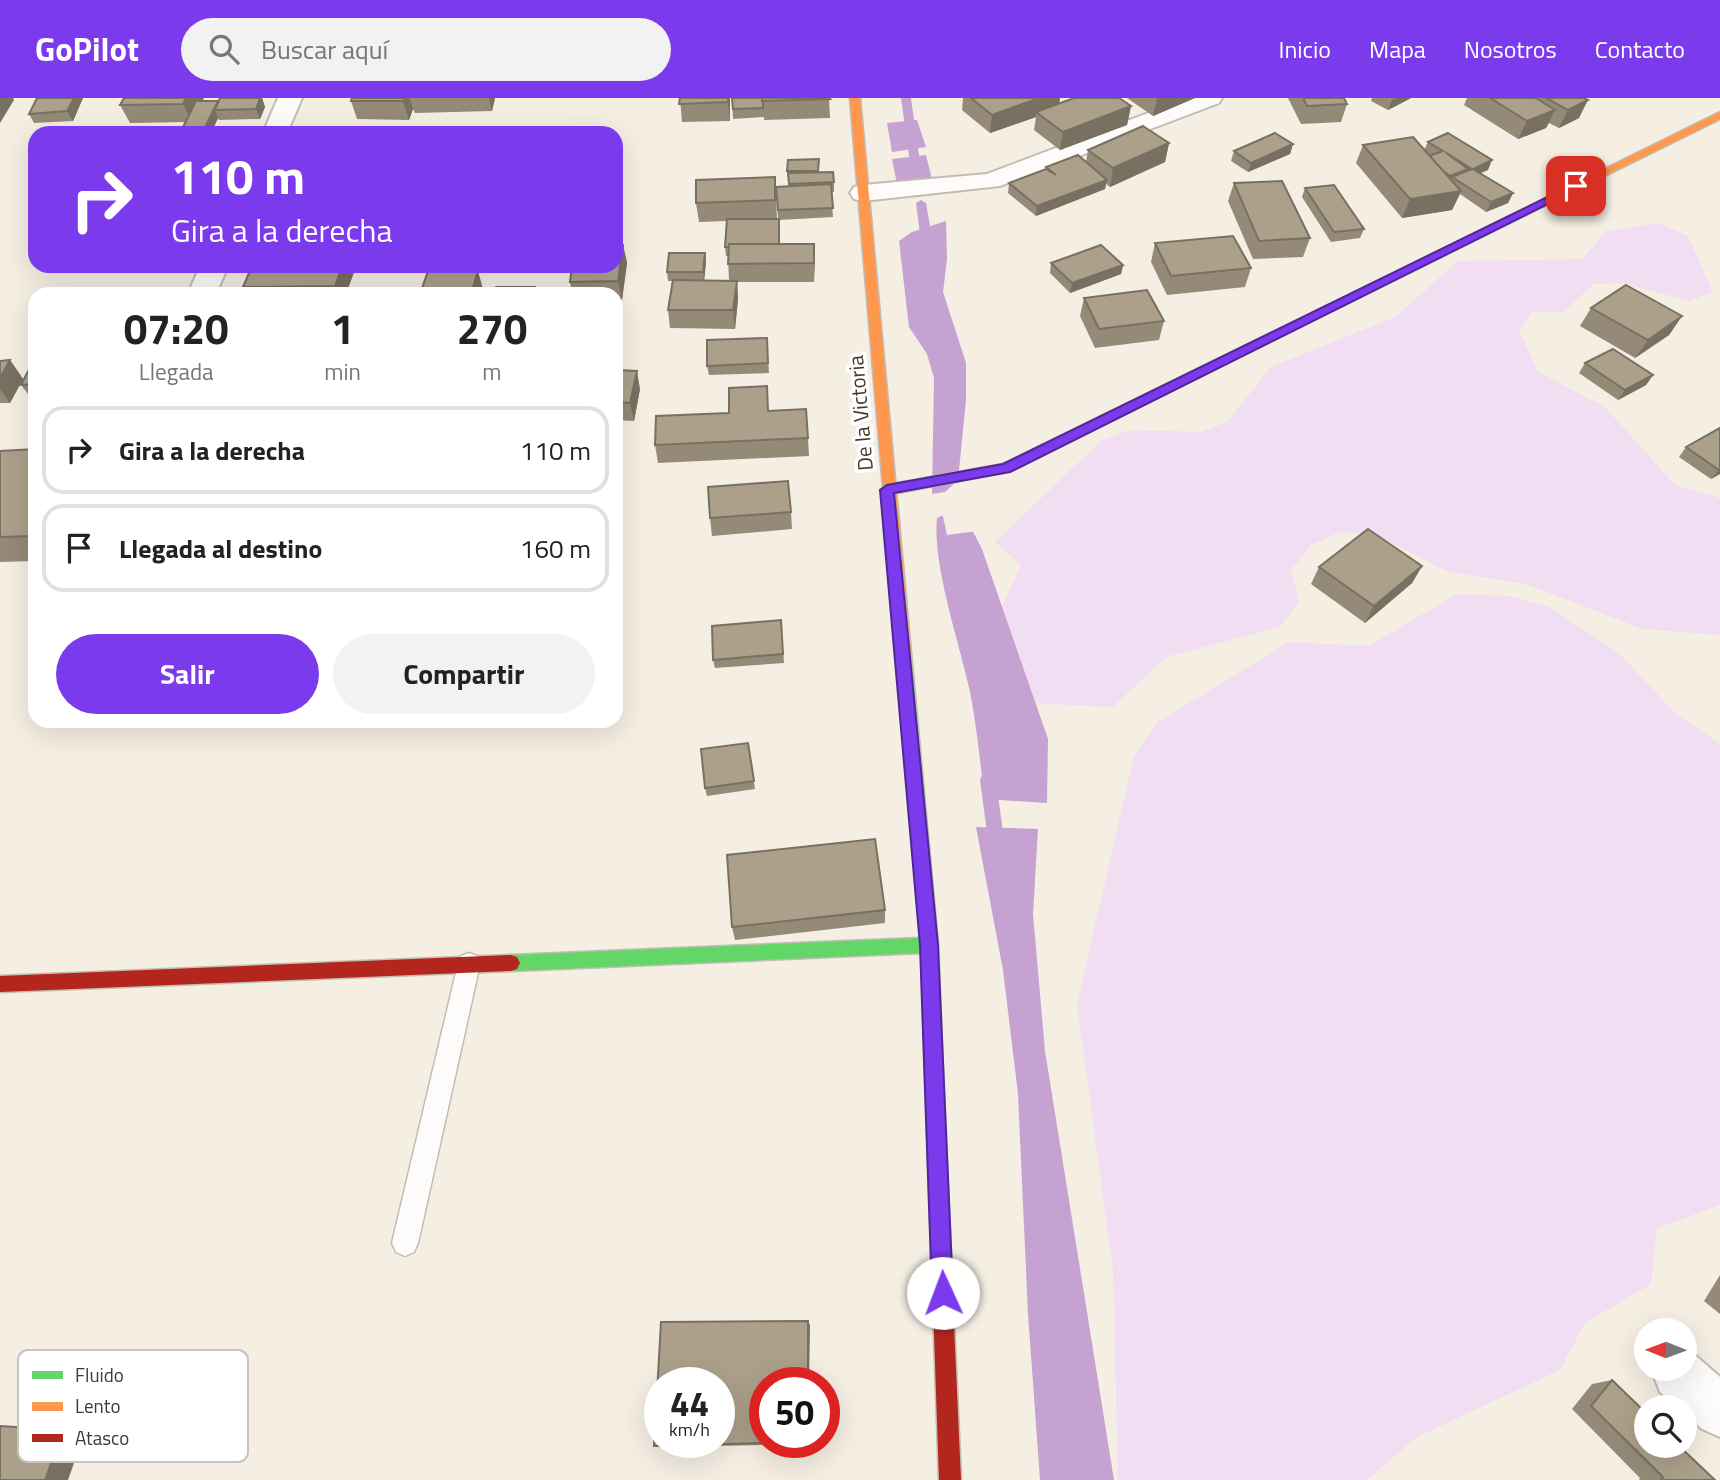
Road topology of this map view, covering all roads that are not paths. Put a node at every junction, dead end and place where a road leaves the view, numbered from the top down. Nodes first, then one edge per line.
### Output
1 (290, 98) edge
2 (855, 98) edge
3 (1210, 98) edge
4 (1720, 115) edge
5 (278, 126) edge
6 (863, 193) junction
7 (887, 490) junction
8 (929, 945) junction
9 (469, 964) junction
10 (0, 984) edge
11 (405, 1243) dead end
12 (1686, 1381) edge
13 (1720, 1411) edge
14 (950, 1480) edge

1 - 5 street
2 - 6 street, De la Victoria
3 - 6 street
4 - 7 street
6 - 7 street, De la Victoria
7 - 8 street, De la Victoria
8 - 9 street
8 - 14 street, De la Victoria
9 - 10 street
9 - 11 lane
12 - 13 street

